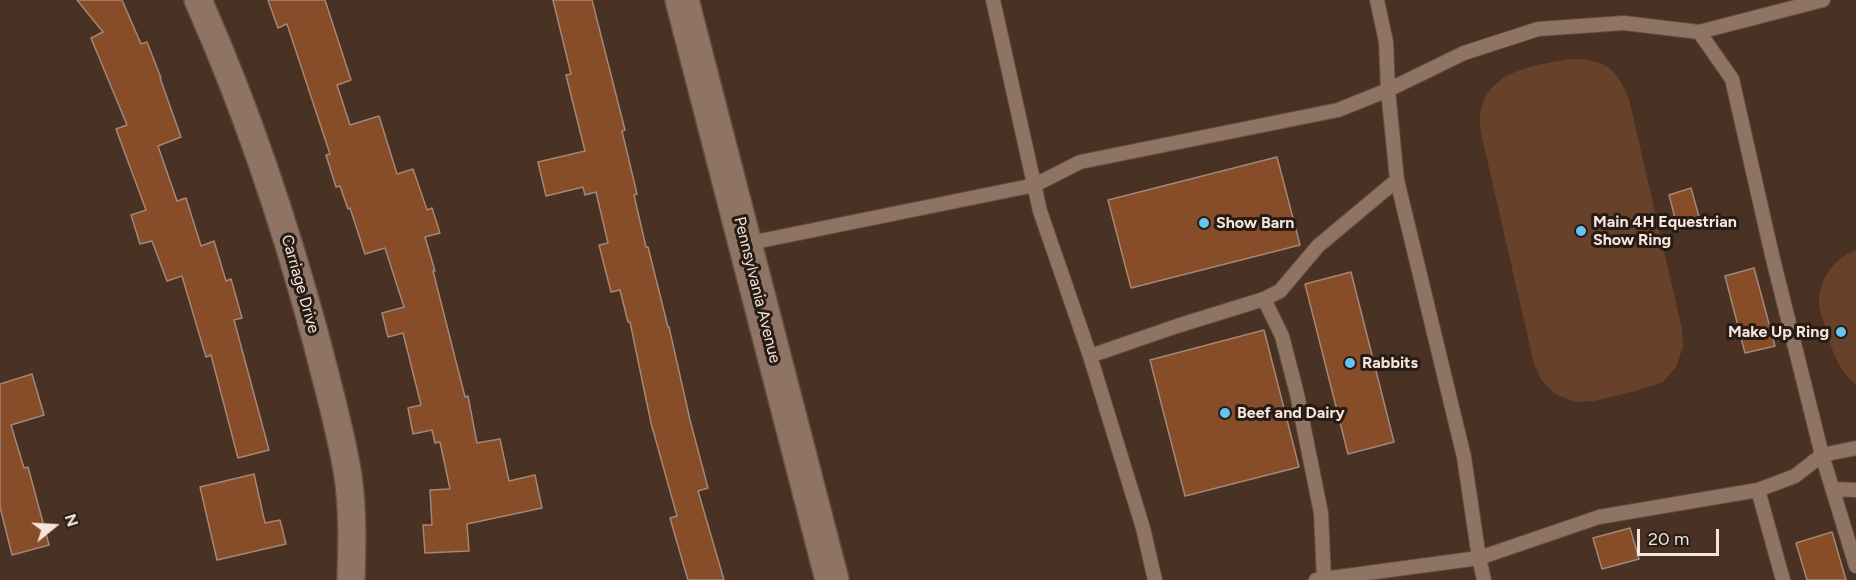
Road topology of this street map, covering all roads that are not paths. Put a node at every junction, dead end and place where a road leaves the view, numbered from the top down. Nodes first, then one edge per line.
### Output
1 (198, 0) edge
2 (682, 0) edge
3 (993, 0) edge
4 (1377, 0) edge
5 (1823, 0) edge
6 (1699, 32) junction
7 (1388, 90) junction
8 (1397, 180) junction
9 (1035, 185) junction
10 (745, 244) junction
11 (1264, 299) junction
12 (1090, 356) junction
13 (1856, 448) edge
14 (1822, 455) junction
15 (1833, 489) junction
16 (1758, 490) junction
17 (1856, 490) edge
18 (1479, 558) junction
19 (1856, 566) edge
20 (351, 580) edge
21 (832, 580) edge
22 (1155, 580) edge
23 (1321, 580) edge
24 (1484, 580) edge
25 (1784, 580) edge

1 - 20 street, Carriage Drive
2 - 10 street, Pennsylvania Avenue
3 - 9 lane
4 - 7 lane
5 - 6 lane
6 - 7 lane
6 - 14 lane
7 - 8 lane
7 - 9 lane
8 - 11 lane
8 - 18 lane
9 - 10 lane
9 - 12 lane
10 - 21 street, Pennsylvania Avenue
11 - 12 lane
11 - 23 lane
12 - 22 lane
13 - 14 lane
14 - 15 lane
14 - 16 lane
15 - 17 lane
15 - 19 lane
16 - 18 lane
16 - 25 lane
18 - 23 lane
18 - 24 lane

